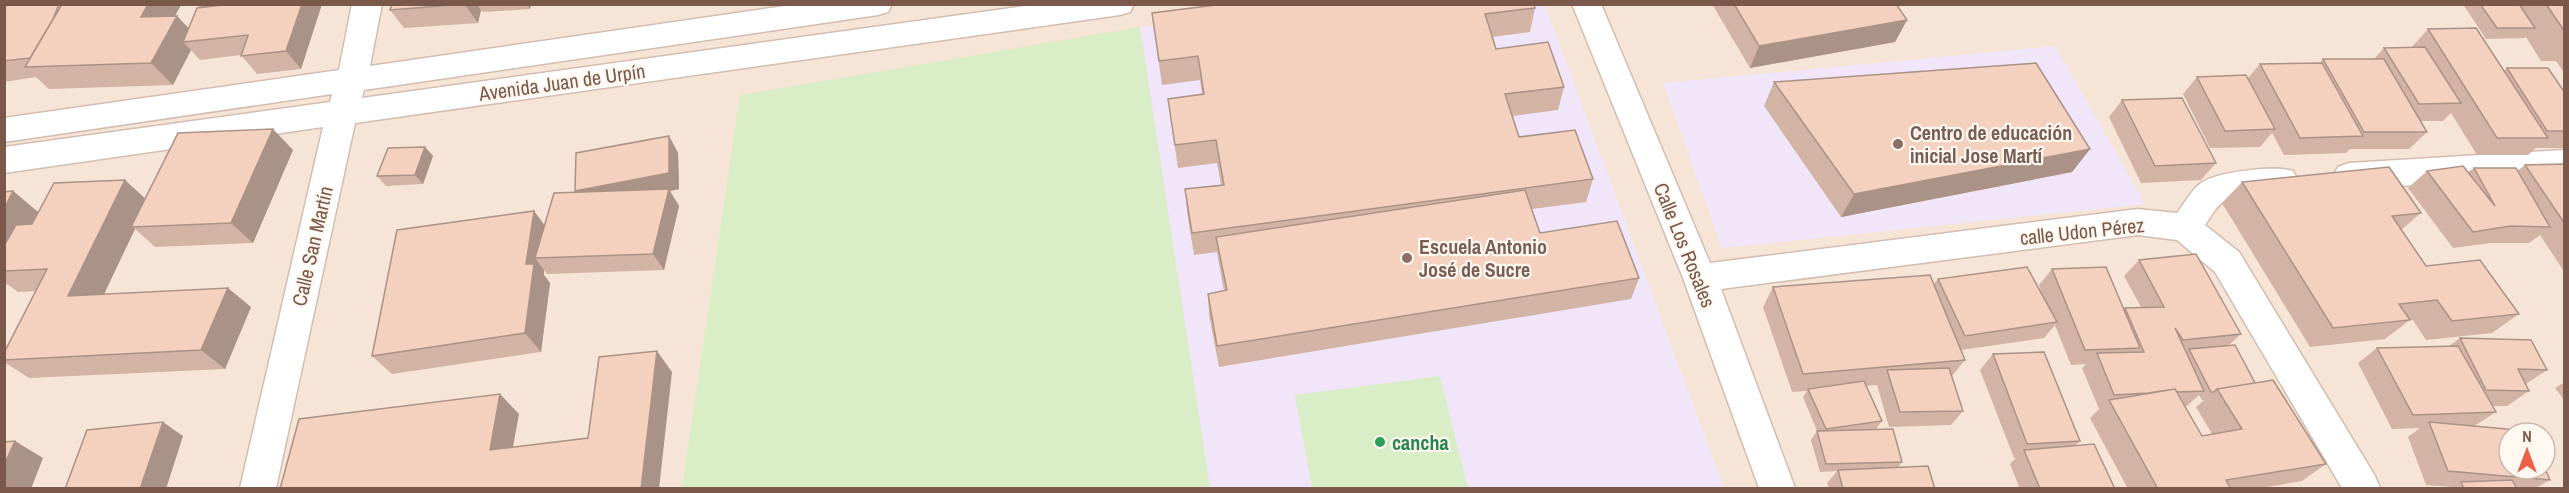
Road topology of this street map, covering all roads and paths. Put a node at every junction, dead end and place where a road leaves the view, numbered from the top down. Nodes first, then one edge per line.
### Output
1 (367, 4) edge
2 (878, 4) edge
3 (1120, 4) edge
4 (1586, 4) edge
5 (1039, 10) edge
6 (352, 79) junction
7 (342, 112) junction
8 (4, 130) edge
9 (4, 160) edge
10 (2565, 163) edge
11 (2185, 226) junction
12 (1700, 278) junction
13 (258, 489) edge
14 (1777, 489) edge
15 (2362, 489) edge

1 - 6 street, Calle San Martín
2 - 6 street, Avenida Juan de Urpín
3 - 5 street, Avenida Juan de Urpín
4 - 12 street, Calle Los Rosales
5 - 7 street, Avenida Juan de Urpín
6 - 7 street, Calle San Martín
6 - 8 street, Avenida Juan de Urpín
7 - 9 street, Avenida Juan de Urpín
7 - 13 street, Calle San Martín
10 - 11 street
11 - 12 street, calle Udon Pérez
11 - 15 street
12 - 14 street, Calle Los Rosales

